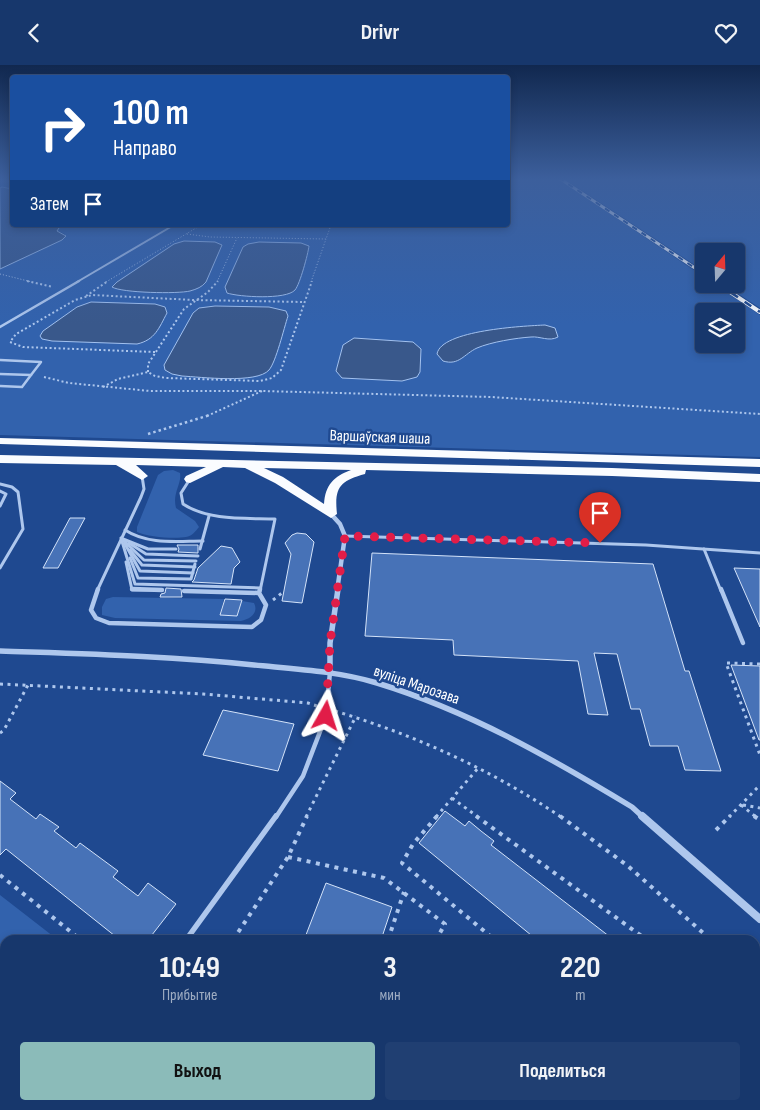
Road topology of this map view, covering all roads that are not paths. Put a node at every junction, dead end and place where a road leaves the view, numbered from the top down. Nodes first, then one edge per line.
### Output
1 (171, 227) edge
2 (0, 327) edge
3 (0, 360) edge
4 (0, 373) edge
5 (32, 375) junction
6 (0, 386) edge
7 (0, 441) edge
8 (0, 459) edge
9 (112, 461) junction
10 (228, 463) junction
11 (760, 463) edge
12 (246, 464) junction
13 (378, 467) junction
14 (142, 476) joint
15 (760, 478) edge
16 (190, 479) joint
17 (0, 484) edge
18 (0, 491) edge
19 (0, 506) edge
20 (331, 514) junction
21 (210, 516) junction
22 (125, 530) junction
23 (345, 536) junction
24 (121, 538) junction
25 (203, 541) junction
26 (176, 549) dead end
27 (200, 549) dead end
28 (704, 549) junction
29 (760, 553) edge
30 (198, 556) dead end
31 (0, 568) edge
32 (193, 573) junction
33 (162, 590) dead end
34 (184, 591) dead end
35 (260, 591) junction
36 (743, 643) dead end
37 (0, 651) edge
38 (330, 672) junction
39 (760, 919) edge
40 (190, 935) edge

1 - 2 lane
3 - 5 lane
4 - 5 lane
5 - 6 lane
7 - 11 highway, Варшаўская шаша
8 - 9 highway, Варшаўская шаша
9 - 10 highway, Варшаўская шаша
9 - 14 highway
10 - 12 highway, Варшаўская шаша
10 - 16 highway
12 - 13 highway, Варшаўская шаша
12 - 20 highway
13 - 15 highway, Варшаўская шаша
13 - 20 highway
14 - 22 lane
16 - 21 lane
17 - 31 lane
18 - 19 lane
20 - 23 street
21 - 25 lane
21 - 35 lane
22 - 24 lane
22 - 25 lane
23 - 28 lane
23 - 38 street
24 - 26 lane
24 - 30 lane
24 - 32 lane
24 - 32 lane
24 - 32 lane
24 - 33 lane
24 - 35 lane
24 - 35 lane
25 - 27 lane
28 - 29 lane
28 - 36 lane
34 - 35 lane
37 - 38 street, вуліца Марозава
38 - 39 street, вуліца Марозава
38 - 40 lane

